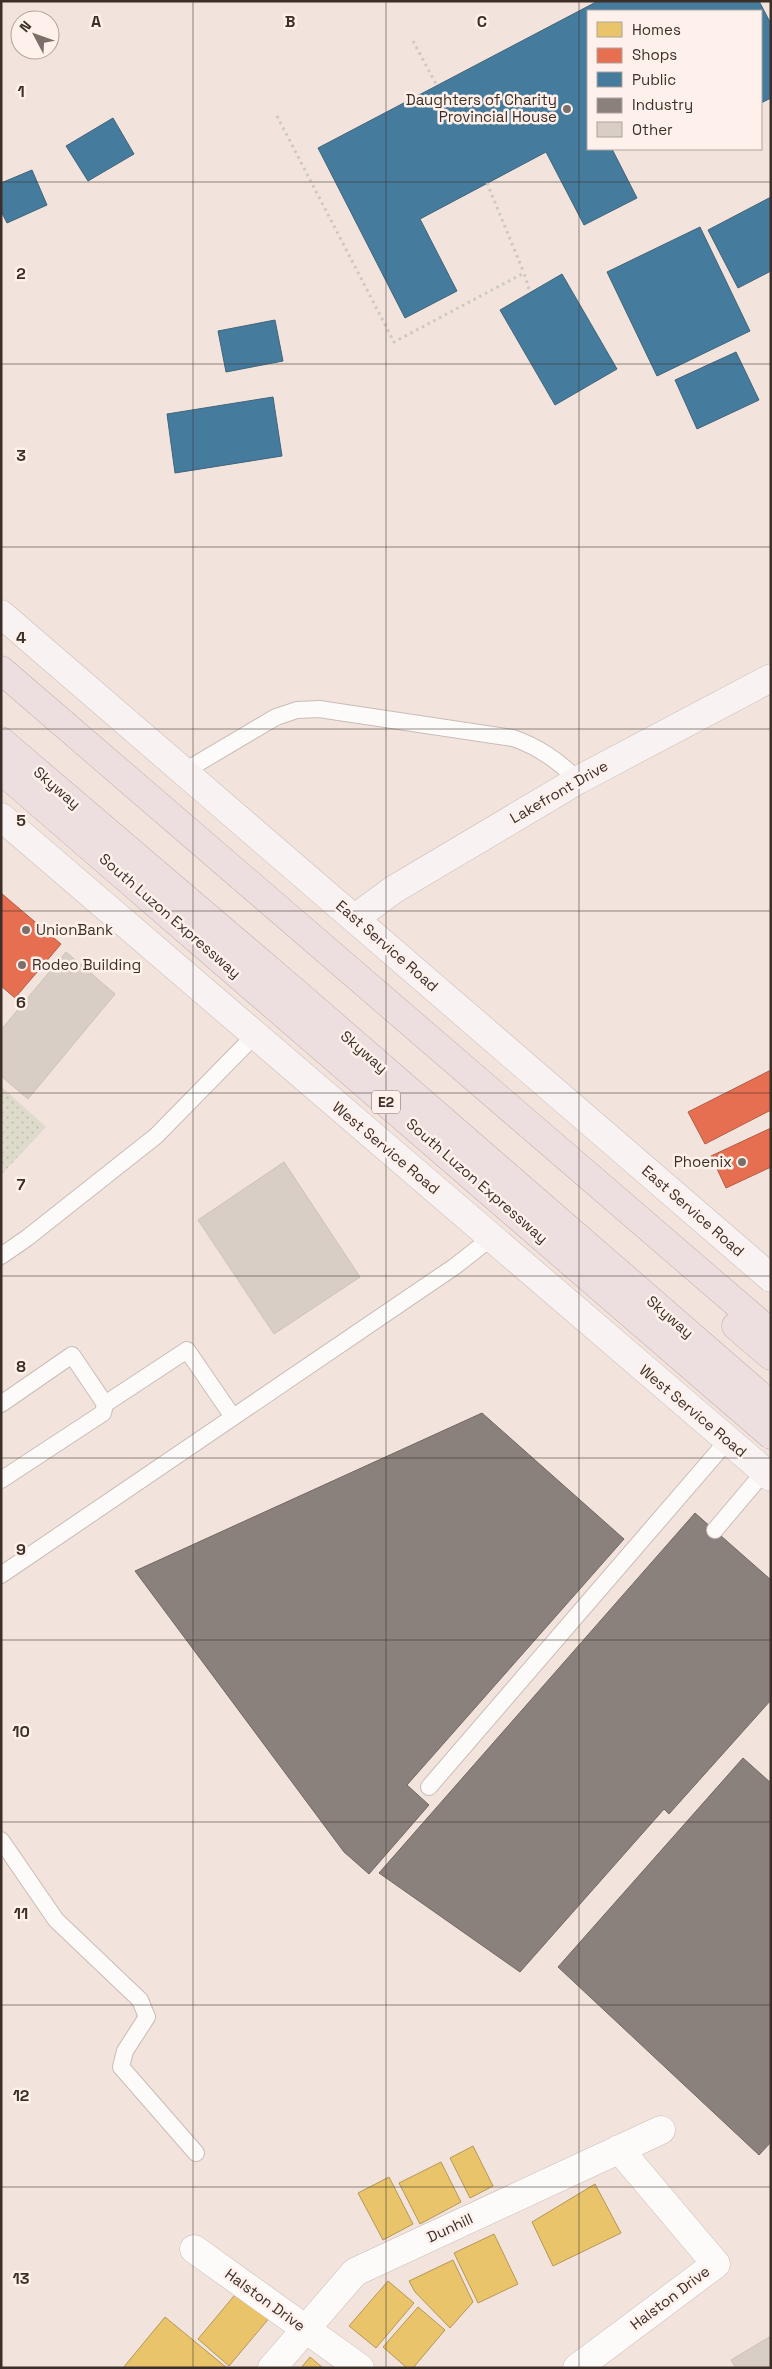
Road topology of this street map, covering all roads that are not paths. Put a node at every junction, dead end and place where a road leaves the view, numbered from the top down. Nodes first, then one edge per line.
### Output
1 (1, 614) edge
2 (1, 670) edge
3 (771, 678) edge
4 (1, 695) edge
5 (1, 740) edge
6 (1, 770) edge
7 (182, 772) junction
8 (578, 780) junction
9 (1, 817) edge
10 (354, 918) junction
11 (255, 1035) junction
12 (491, 1238) junction
13 (1, 1256) edge
14 (771, 1278) edge
15 (771, 1333) edge
16 (771, 1356) edge
17 (1, 1404) edge
18 (105, 1404) junction
19 (771, 1405) edge
20 (234, 1416) junction
21 (771, 1435) edge
22 (728, 1440) junction
23 (768, 1475) edge
24 (1, 1480) edge
25 (714, 1530) dead end
26 (1, 1575) edge
27 (429, 1788) dead end
28 (1, 1840) edge
29 (661, 2130) dead end
30 (619, 2149) junction
31 (196, 2153) dead end
32 (194, 2249) dead end
33 (306, 2329) junction
34 (272, 2368) edge
35 (360, 2368) edge
36 (577, 2368) edge

1 - 7 main road, East Service Road
2 - 15 highway
3 - 8 main road, Lakefront Drive
4 - 16 highway
5 - 19 highway, Skyway / E2
6 - 21 highway, South Luzon Expressway / E2
7 - 8 lane
7 - 10 main road, East Service Road
8 - 10 main road, Lakefront Drive
9 - 11 main road, West Service Road
10 - 14 main road, East Service Road
11 - 12 main road, West Service Road
11 - 13 lane
12 - 20 lane
12 - 22 main road, West Service Road
17 - 18 lane
18 - 20 lane
18 - 24 lane
20 - 26 lane
22 - 23 main road, West Service Road
22 - 27 lane
23 - 25 lane
28 - 31 lane
29 - 30 street, Dunhill
30 - 33 street, Dunhill
30 - 36 street, Halston Drive
32 - 33 street, Halston Drive
33 - 34 street, Dunhill
33 - 35 street, Halston Drive

